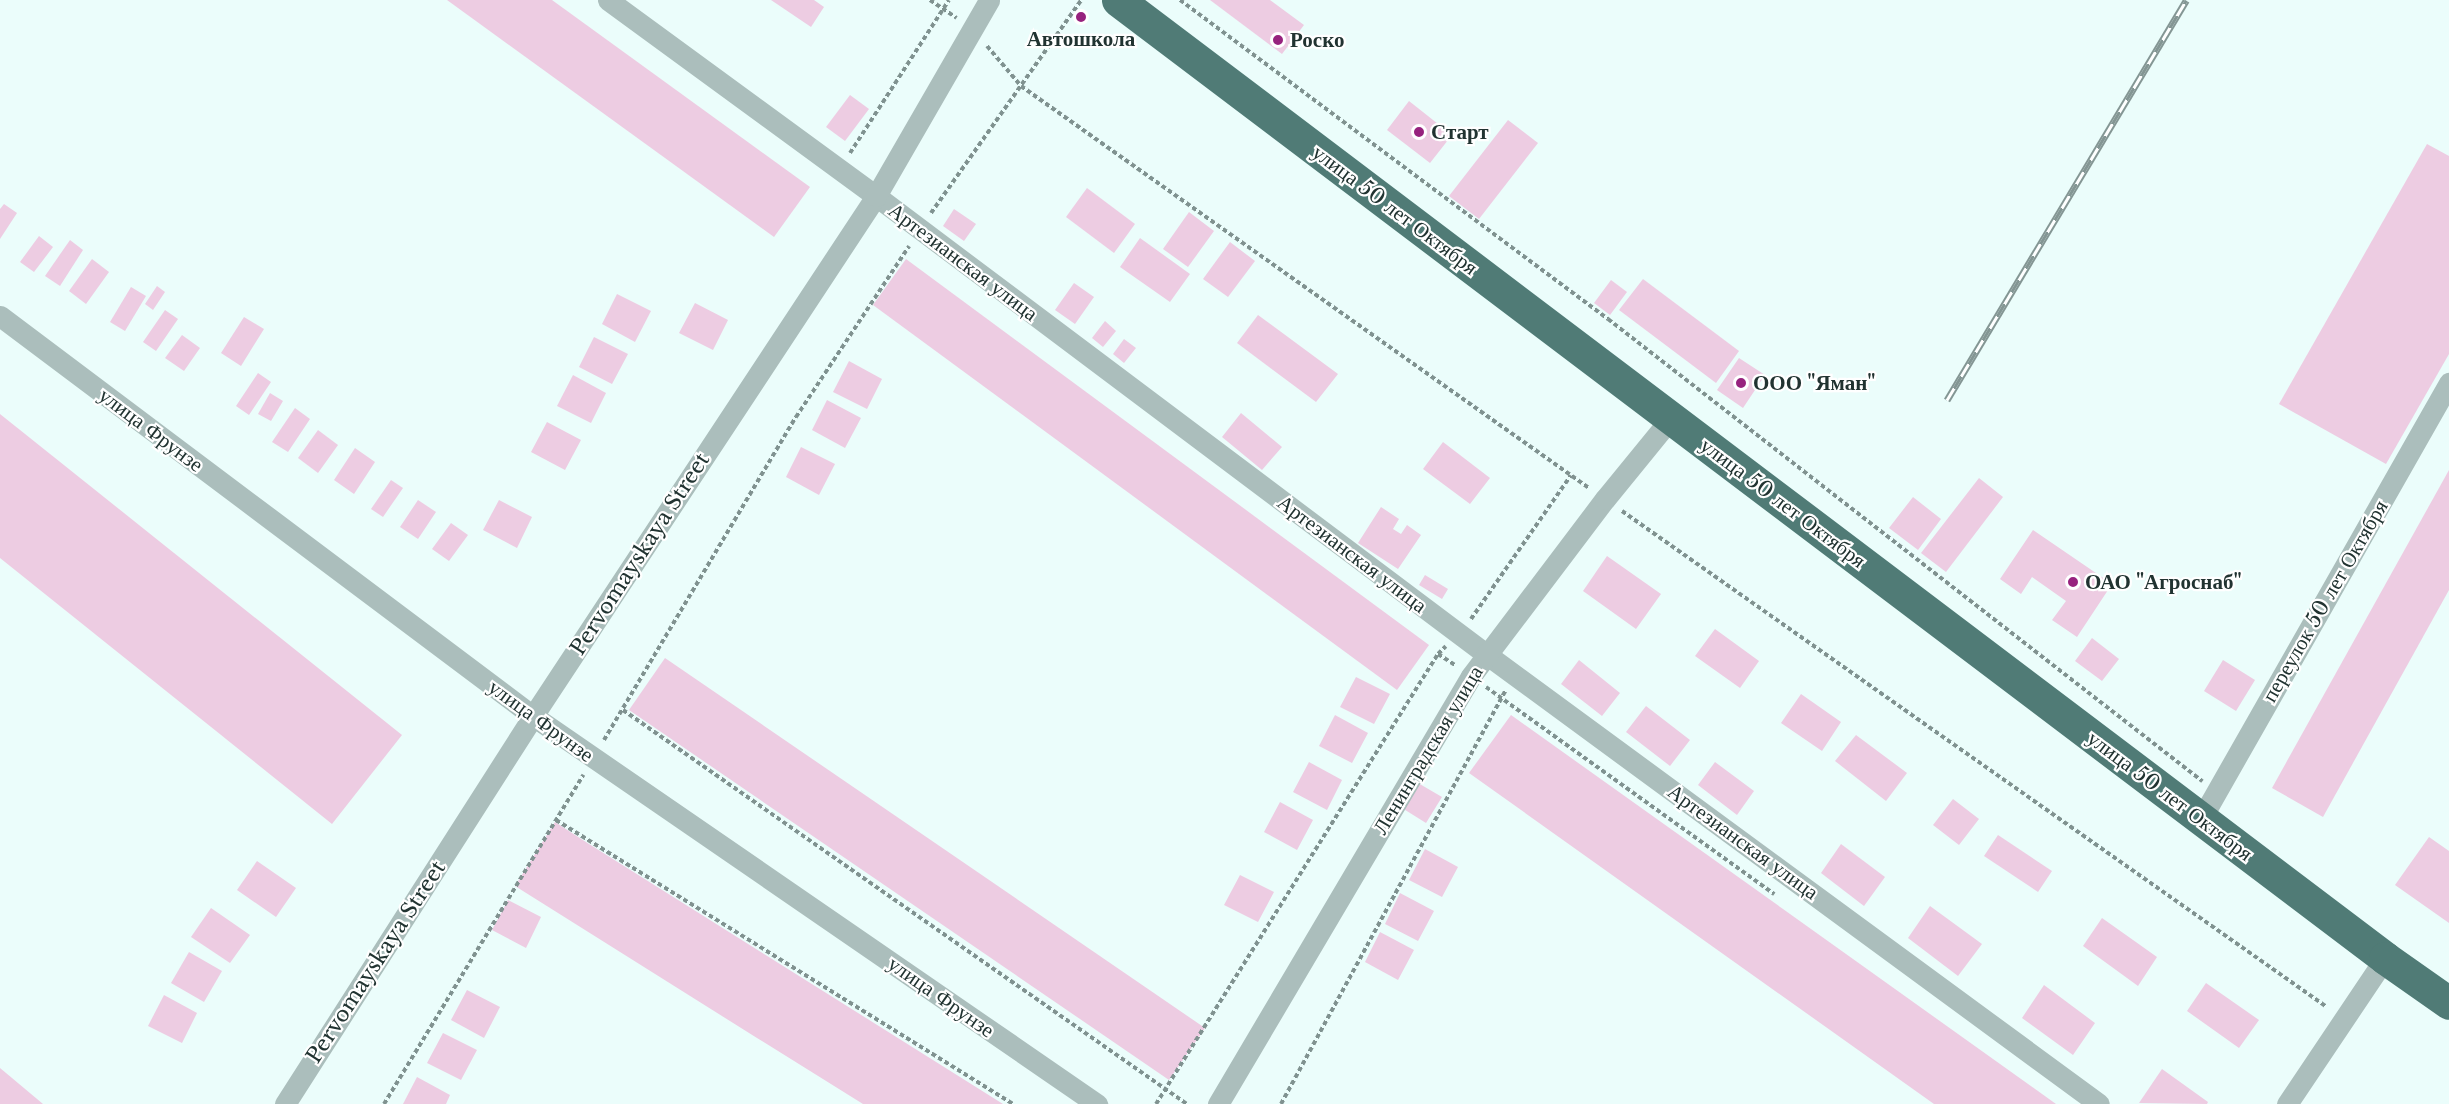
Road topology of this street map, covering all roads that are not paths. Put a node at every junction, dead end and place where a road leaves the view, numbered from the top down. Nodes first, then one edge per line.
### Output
1 (608, 0) edge
2 (989, 0) edge
3 (1118, 0) edge
4 (876, 196) junction
5 (0, 316) edge
6 (2449, 383) edge
7 (1671, 418) junction
8 (1486, 654) junction
9 (532, 716) junction
10 (2209, 805) junction
11 (2385, 958) junction
12 (2449, 1003) edge
13 (285, 1104) edge
14 (1097, 1104) edge
15 (1218, 1104) edge
16 (2099, 1104) edge
17 (2287, 1104) edge

1 - 4 street, Артезианская улица
2 - 4 street, Pervomayskaya Street
3 - 7 highway, улица 50 лет Октября
4 - 8 street, Артезианская улица
4 - 9 street, Pervomayskaya Street
5 - 9 street, улица Фрунзе
6 - 10 street, переулок 50 лет Октября
7 - 8 street, Ленинградская улица
7 - 10 highway, улица 50 лет Октября
8 - 15 street, Ленинградская улица
8 - 16 street, Артезианская улица
9 - 13 street, Pervomayskaya Street
9 - 14 street, улица Фрунзе
10 - 11 highway, улица 50 лет Октября
11 - 12 highway, улица 50 лет Октября
11 - 17 street

